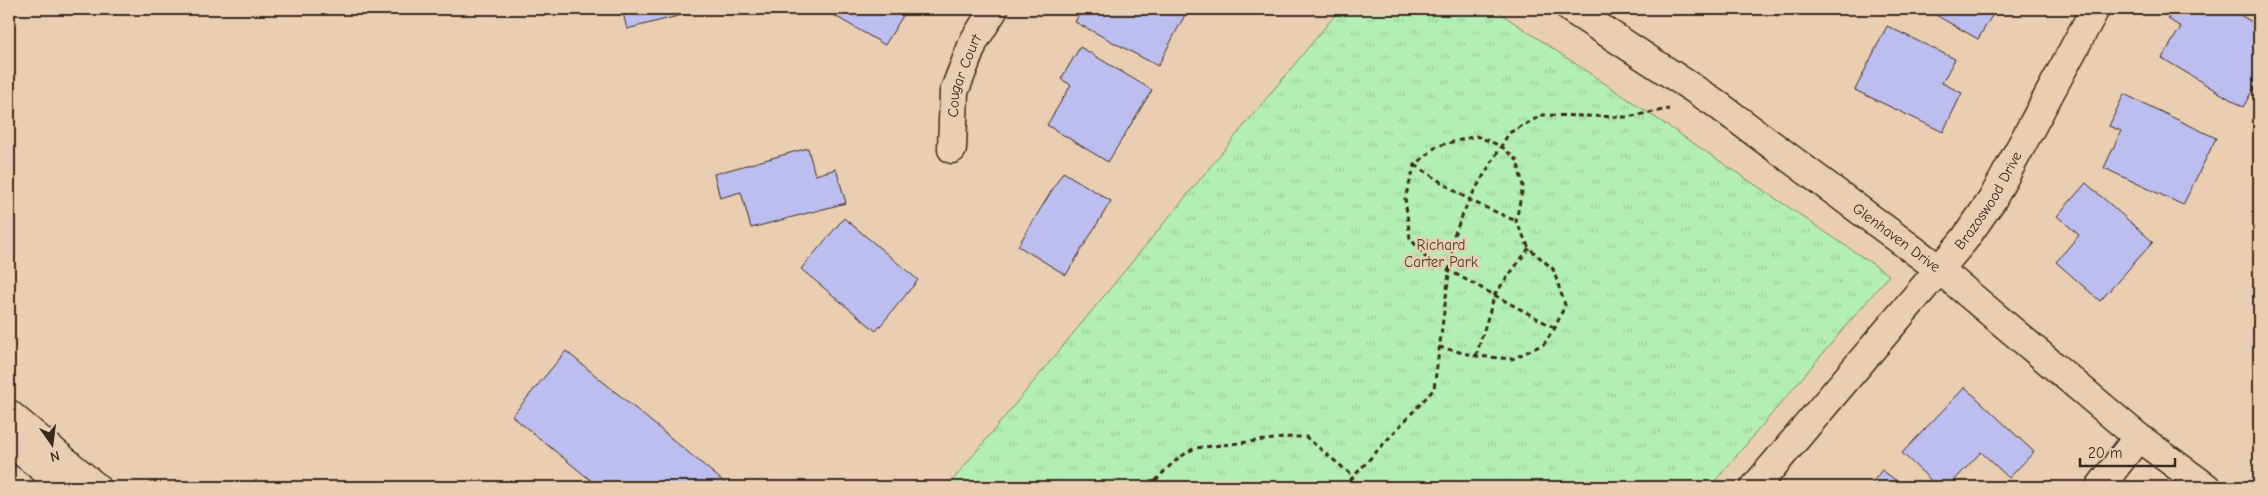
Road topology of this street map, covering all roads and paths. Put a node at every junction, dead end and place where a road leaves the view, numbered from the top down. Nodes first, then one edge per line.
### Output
1 (994, 9) edge
2 (1570, 9) edge
3 (2095, 9) edge
4 (1714, 102) junction
5 (1501, 146) junction
6 (952, 149) dead end
7 (1415, 165) junction
8 (1469, 200) junction
9 (1516, 220) junction
10 (1529, 248) junction
11 (1449, 270) junction
12 (1938, 270) junction
13 (1495, 294) junction
14 (1555, 328) junction
15 (1439, 347) junction
16 (1476, 356) junction
17 (9, 414) edge
18 (2138, 437) junction
19 (9, 441) edge
20 (1352, 476) junction
21 (73, 487) edge
22 (96, 487) edge
23 (1153, 487) edge
24 (1344, 487) edge
25 (1755, 487) edge
26 (2100, 487) edge
27 (2206, 487) edge

1 - 6 main road, Cougar Court
2 - 4 main road, Glenhaven Drive
3 - 12 main road, Brazoswood Drive
4 - 5 path
4 - 12 main road, Glenhaven Drive
5 - 7 path
5 - 8 path
5 - 9 path
7 - 8 path
7 - 11 path
8 - 9 path
8 - 11 path
9 - 10 path
10 - 13 path
10 - 14 path
11 - 13 path
11 - 15 path
12 - 18 main road, Glenhaven Drive
12 - 25 main road, Brazoswood Drive
13 - 14 path
13 - 16 path
14 - 16 path
15 - 16 path
15 - 20 path
17 - 22 main road
18 - 26 main road
18 - 27 main road, Glenhaven Drive
19 - 21 main road
20 - 23 path
20 - 24 path

